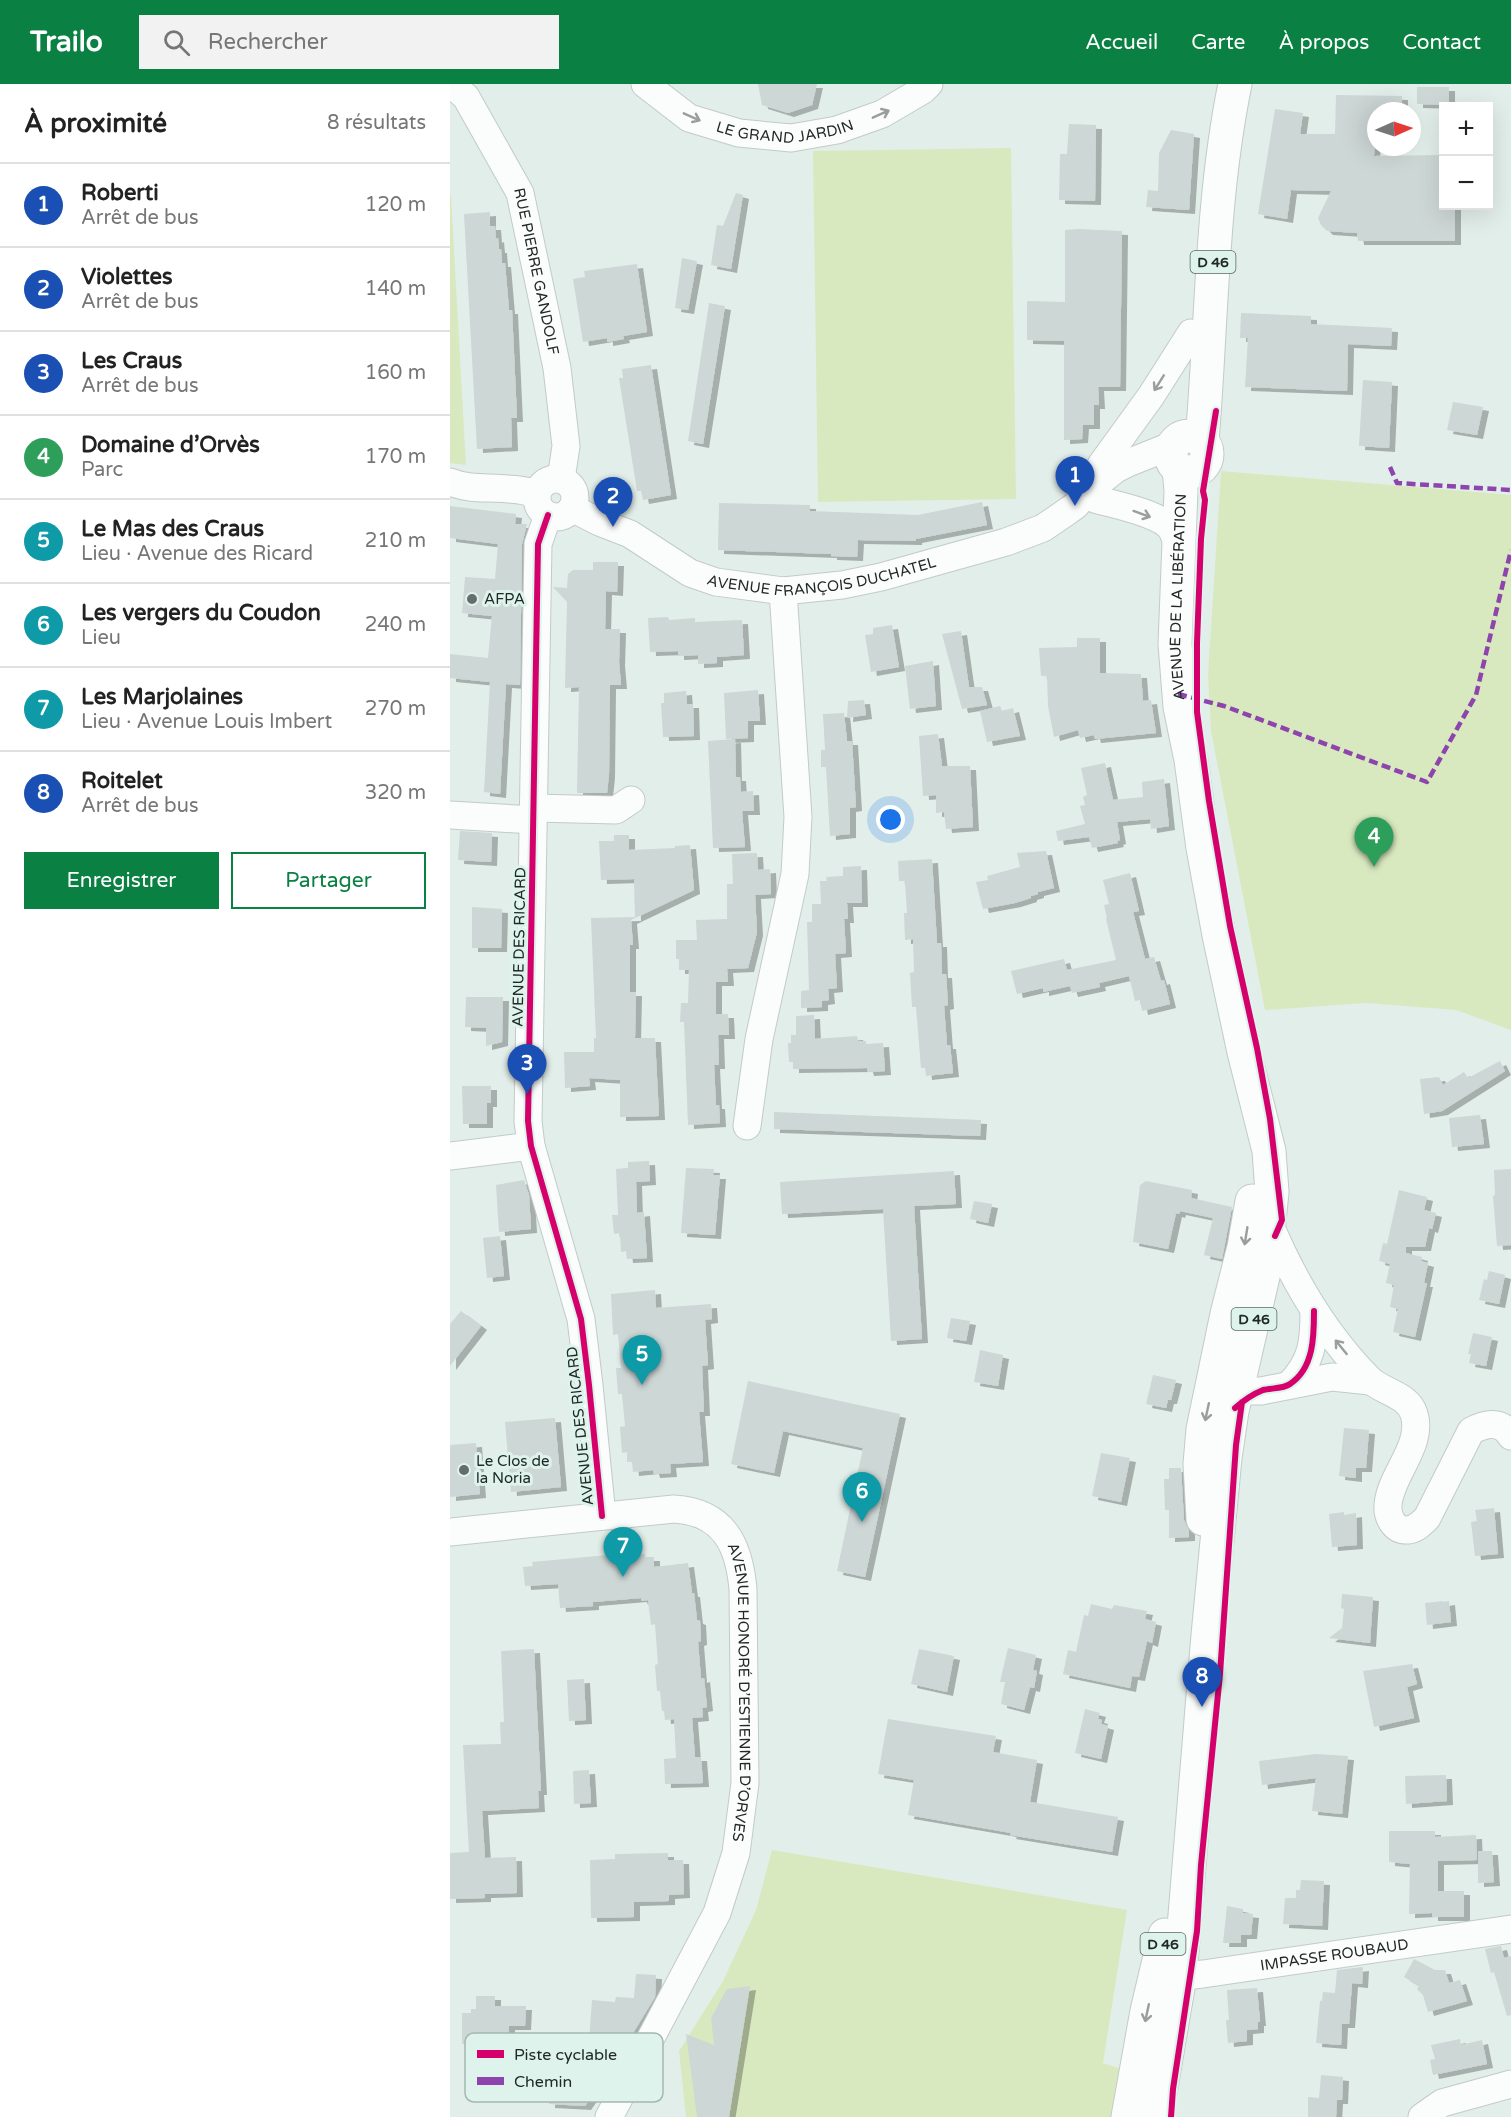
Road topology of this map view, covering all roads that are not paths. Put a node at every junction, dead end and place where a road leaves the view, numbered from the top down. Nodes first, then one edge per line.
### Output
1 (452, 84) edge
2 (645, 84) edge
3 (929, 84) edge
4 (1218, 84) edge
5 (1235, 84) edge
6 (1191, 333) junction
7 (1185, 455) junction
8 (450, 482) edge
9 (1088, 497) junction
10 (552, 505) junction
11 (1178, 544) junction
12 (783, 591) junction
13 (1191, 760) junction
14 (631, 800) dead end
15 (533, 814) junction
16 (450, 815) edge
17 (1244, 1052) junction
18 (747, 1126) dead end
19 (531, 1146) junction
20 (450, 1156) edge
21 (1270, 1225) junction
22 (1264, 1272) junction
23 (1230, 1301) junction
24 (1308, 1301) junction
25 (1370, 1381) junction
26 (1289, 1385) junction
27 (1244, 1396) junction
28 (1511, 1436) edge
29 (602, 1516) junction
30 (450, 1532) edge
31 (1208, 1635) junction
32 (1511, 1929) edge
33 (1168, 1977) junction
34 (653, 2033) edge
35 (1511, 2084) edge
36 (1511, 2101) edge
37 (617, 2102) edge
38 (609, 2117) edge
39 (1128, 2117) edge
40 (1156, 2117) edge
41 (1422, 2117) edge
42 (1435, 2117) edge

1 - 10 street, RUE PIERRE GANDOLF
2 -> 3 street, LE GRAND JARDIN
4 - 6 main road, AVENUE DE LA LIBÉRATION / D 46
5 - 7 main road, AVENUE DE LA LIBÉRATION / D 46
6 - 7 main road, AVENUE DE LA LIBÉRATION / D 46
6 -> 9 street
7 - 9 street, AVENUE FRANÇOIS DUCHATEL
7 - 11 main road, AVENUE DE LA LIBÉRATION / D 46
7 - 13 main road, AVENUE DE LA LIBÉRATION / D 46
8 - 10 street, AVENUE FRANÇOIS DUCHATEL
9 -> 11 street
9 - 12 street, AVENUE FRANÇOIS DUCHATEL
10 - 12 street, AVENUE FRANÇOIS DUCHATEL
10 - 15 street, AVENUE DES RICARD
11 - 13 main road, AVENUE DE LA LIBÉRATION / D 46
12 - 18 street
13 - 17 main road, AVENUE DE LA LIBÉRATION / D 46
14 - 15 street
15 - 16 street
15 - 19 street, AVENUE DES RICARD
17 - 21 main road, AVENUE DE LA LIBÉRATION / D 46
17 -> 23 main road, AVENUE DE LA LIBÉRATION / D 46
19 - 20 street
19 - 29 street, AVENUE DES RICARD
21 - 22 main road, AVENUE DE LA LIBÉRATION / D 46
21 - 24 street
22 - 23 street
22 - 24 street
22 - 27 main road, AVENUE DE LA LIBÉRATION / D 46
23 - 27 street
23 -> 31 main road, AVENUE DE LA LIBÉRATION / D 46
25 -> 24 street
24 - 26 street
25 - 26 street
25 - 28 street
26 - 27 street
27 - 31 main road, AVENUE DE LA LIBÉRATION / D 46
29 - 30 street
29 - 34 street, AVENUE HONORÉ D’ESTIENNE D’ORVES
31 - 33 main road, AVENUE DE LA LIBÉRATION / D 46
32 - 33 street, IMPASSE ROUBAUD
33 -> 39 main road, AVENUE DE LA LIBÉRATION / D 46
33 - 40 main road, AVENUE DE LA LIBÉRATION / D 46
35 - 41 street
36 - 42 street
37 - 38 street, AVENUE HONORÉ D’ESTIENNE D’ORVES

